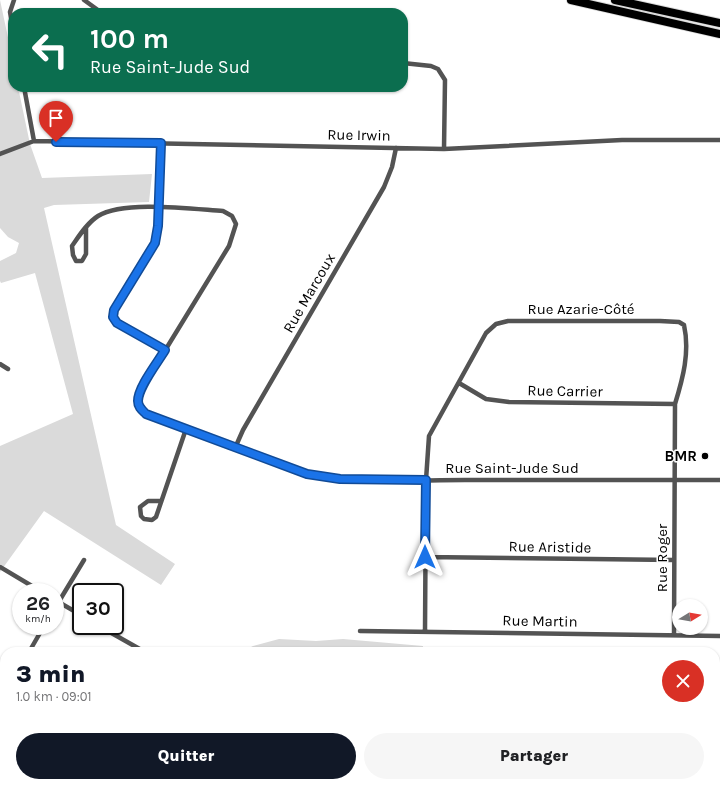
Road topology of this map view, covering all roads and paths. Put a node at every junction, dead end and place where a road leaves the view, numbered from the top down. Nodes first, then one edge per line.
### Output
1 (84, 0) edge
2 (571, 0) edge
3 (615, 0) edge
4 (95, 8) edge
5 (720, 23) edge
6 (720, 34) edge
7 (408, 64) edge
8 (25, 92) edge
9 (720, 140) edge
10 (34, 141) junction
11 (161, 143) junction
12 (396, 148) junction
13 (444, 149) junction
14 (0, 154) edge
15 (158, 207) junction
16 (86, 228) junction
17 (165, 350) junction
18 (0, 364) edge
19 (8, 369) dead end
20 (459, 382) junction
21 (675, 404) junction
22 (186, 429) junction
23 (235, 448) junction
24 (426, 480) junction
25 (675, 480) junction
26 (720, 480) edge
27 (161, 501) junction
28 (425, 557) junction
29 (84, 560) dead end
30 (674, 560) junction
31 (0, 566) edge
32 (27, 583) edge
33 (64, 590) edge
34 (674, 599) edge
35 (360, 631) dead end
36 (425, 631) junction
37 (39, 635) edge
38 (115, 635) edge
39 (672, 635) edge
40 (674, 635) edge
41 (720, 636) edge
42 (32, 647) edge
43 (136, 647) edge

1 - 4 street
2 - 6 highway
3 - 5 highway
7 - 13 street
8 - 10 street
9 - 13 street, Rue Irwin
10 - 11 street, Rue Irwin
10 - 14 street, Rue Irwin
11 - 12 street, Rue Irwin
11 - 15 street
12 - 13 street, Rue Irwin
12 - 23 street, Rue Marcoux
15 - 16 street, Rue Saint-Jude Sud
15 - 17 street
15 - 17 street, Rue Saint-Jude Sud
16 - 16 street, Rue Saint-Jude Sud
17 - 22 street, Rue Saint-Jude Sud
18 - 19 street
20 - 21 street, Rue Carrier
20 - 21 street, Rue Azarie-Côté
20 - 24 street, Rue Azarie-Côté
21 - 25 street, Rue Azarie-Côté
22 - 23 street, Rue Saint-Jude Sud
22 - 27 street
23 - 24 street, Rue Saint-Jude Sud
24 - 25 street, Rue Saint-Jude Sud
24 - 28 street, Rue Azarie-Côté
25 - 26 street, Rue Saint-Jude Sud
25 - 30 street, Rue Roger
27 - 27 street
28 - 30 street, Rue Aristide
28 - 36 street, Rue Azarie-Côté
29 - 33 street
30 - 34 street, Rue Roger
31 - 32 street
35 - 36 street, Rue Martin
36 - 39 street, Rue Martin
37 - 42 street
38 - 43 street
40 - 41 street, Rue Martin

